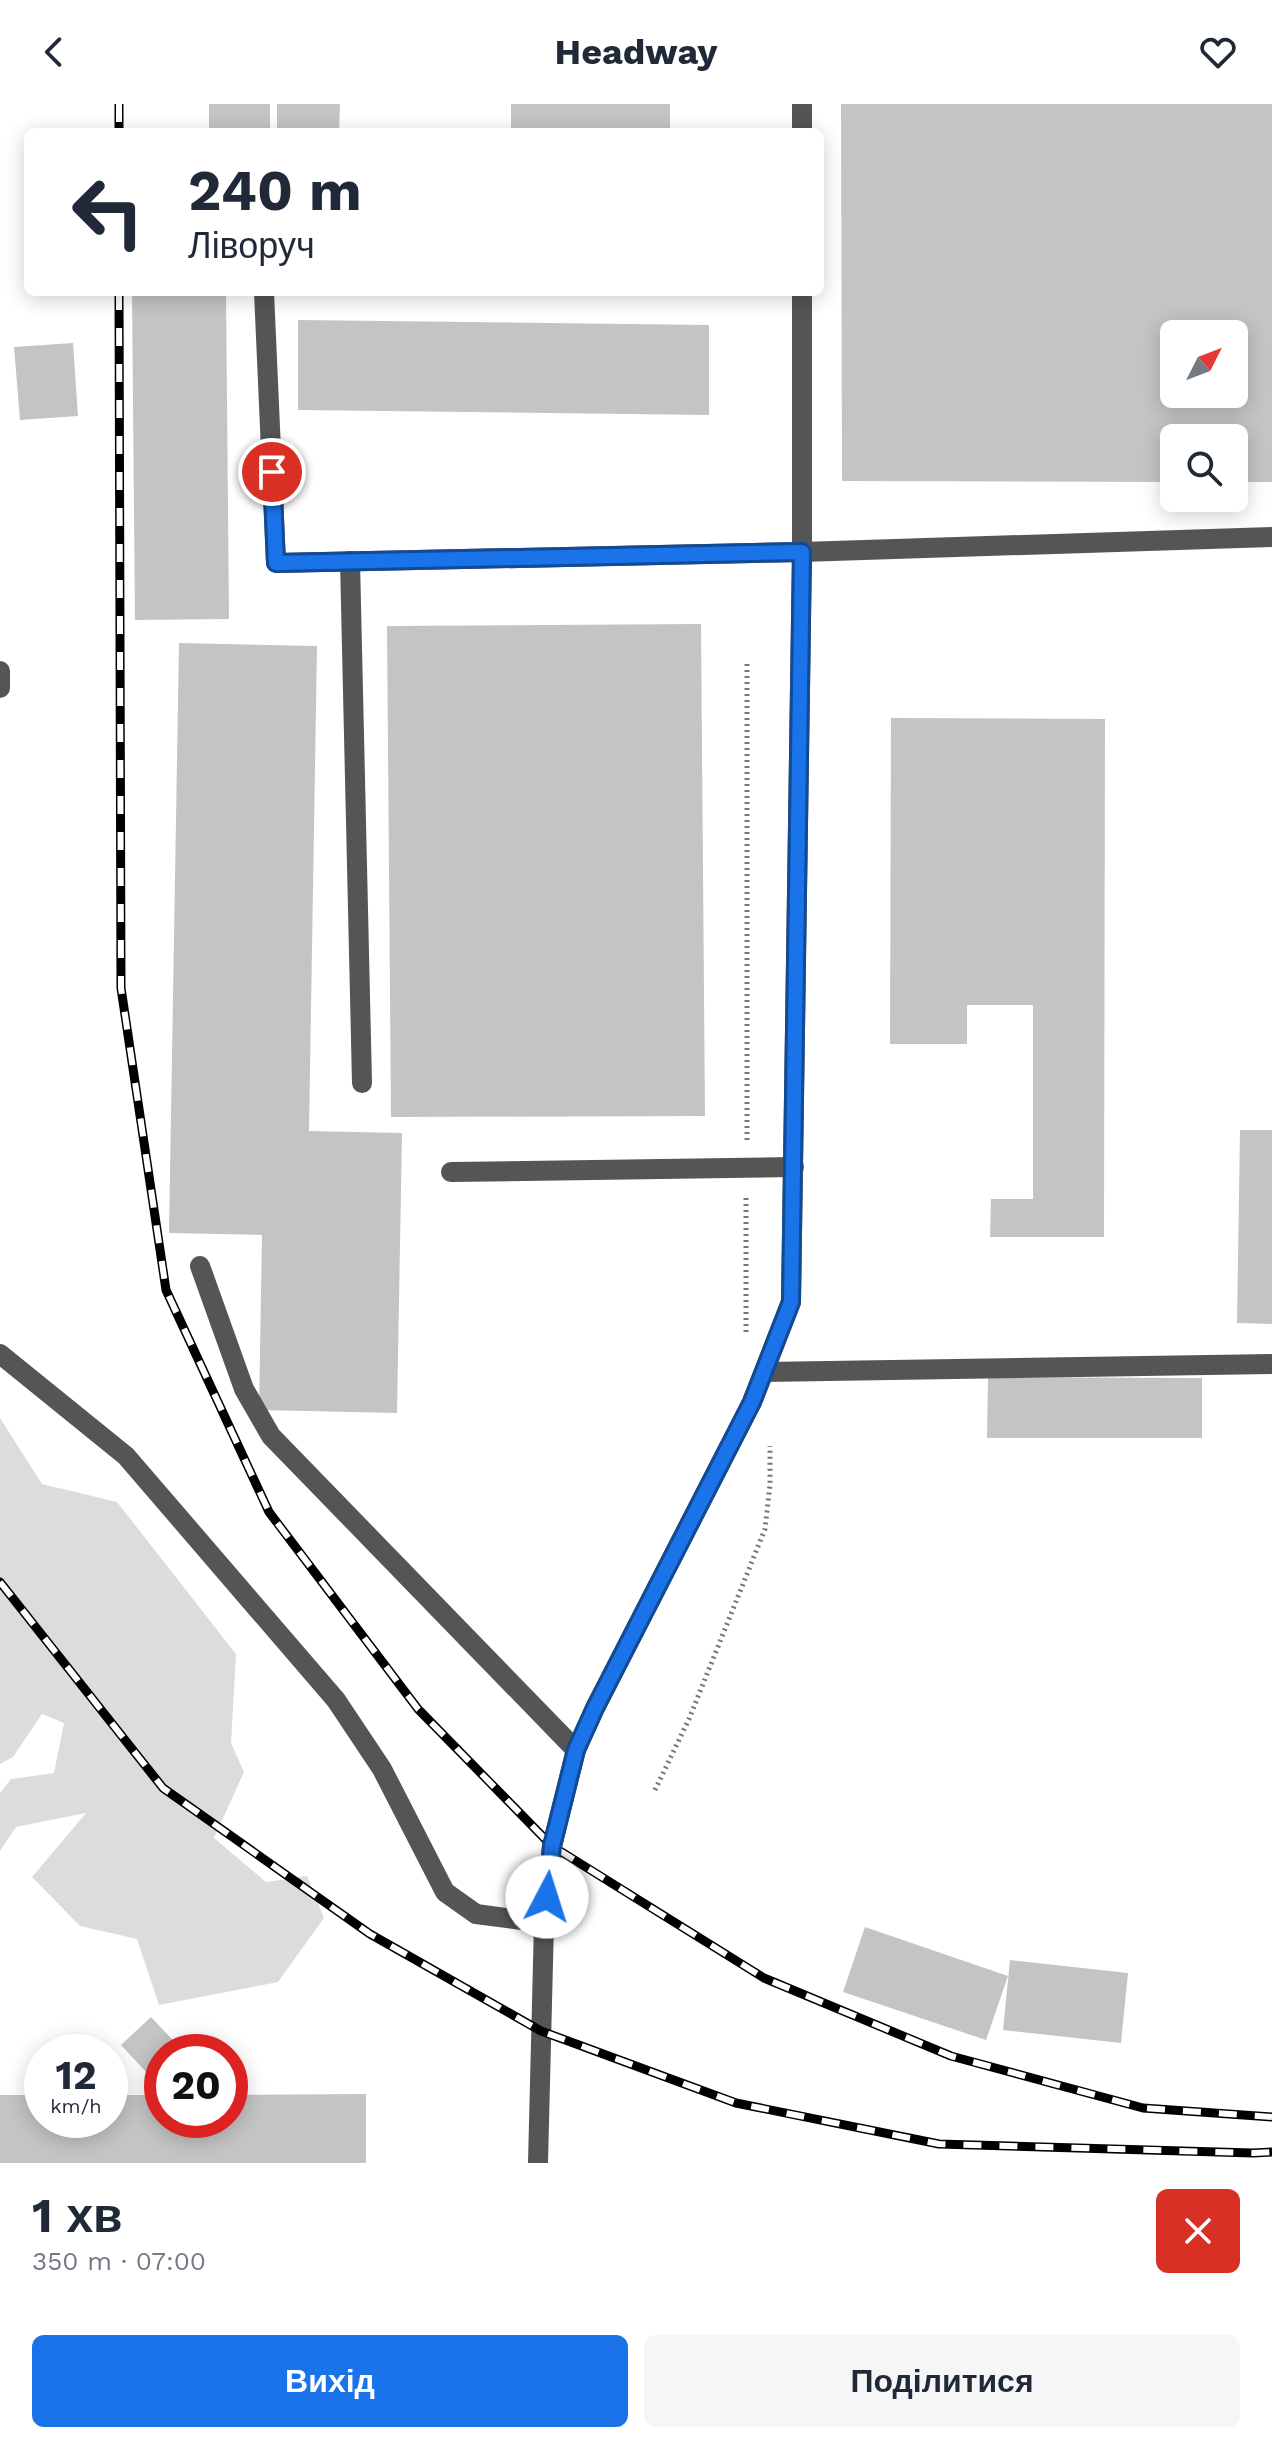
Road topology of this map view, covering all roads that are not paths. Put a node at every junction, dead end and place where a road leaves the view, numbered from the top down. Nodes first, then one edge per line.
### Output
1 (802, 104) edge
2 (802, 128) edge
3 (264, 296) edge
4 (802, 296) edge
5 (1272, 537) edge
6 (802, 552) junction
7 (350, 561) junction
8 (0, 671) edge
9 (0, 688) edge
10 (362, 1083) dead end
11 (794, 1167) junction
12 (451, 1172) dead end
13 (200, 1266) dead end
14 (0, 1354) edge
15 (1272, 1364) edge
16 (765, 1372) junction
17 (576, 1750) junction
18 (544, 1923) junction
19 (538, 2163) edge

1 - 2 lane
3 - 7 lane
4 - 6 lane
5 - 6 lane
6 - 7 lane
6 - 11 lane
7 - 10 lane
8 - 9 lane
11 - 12 lane
11 - 16 lane
13 - 17 lane
14 - 18 lane
15 - 16 lane
16 - 17 lane
17 - 18 lane
18 - 19 lane

